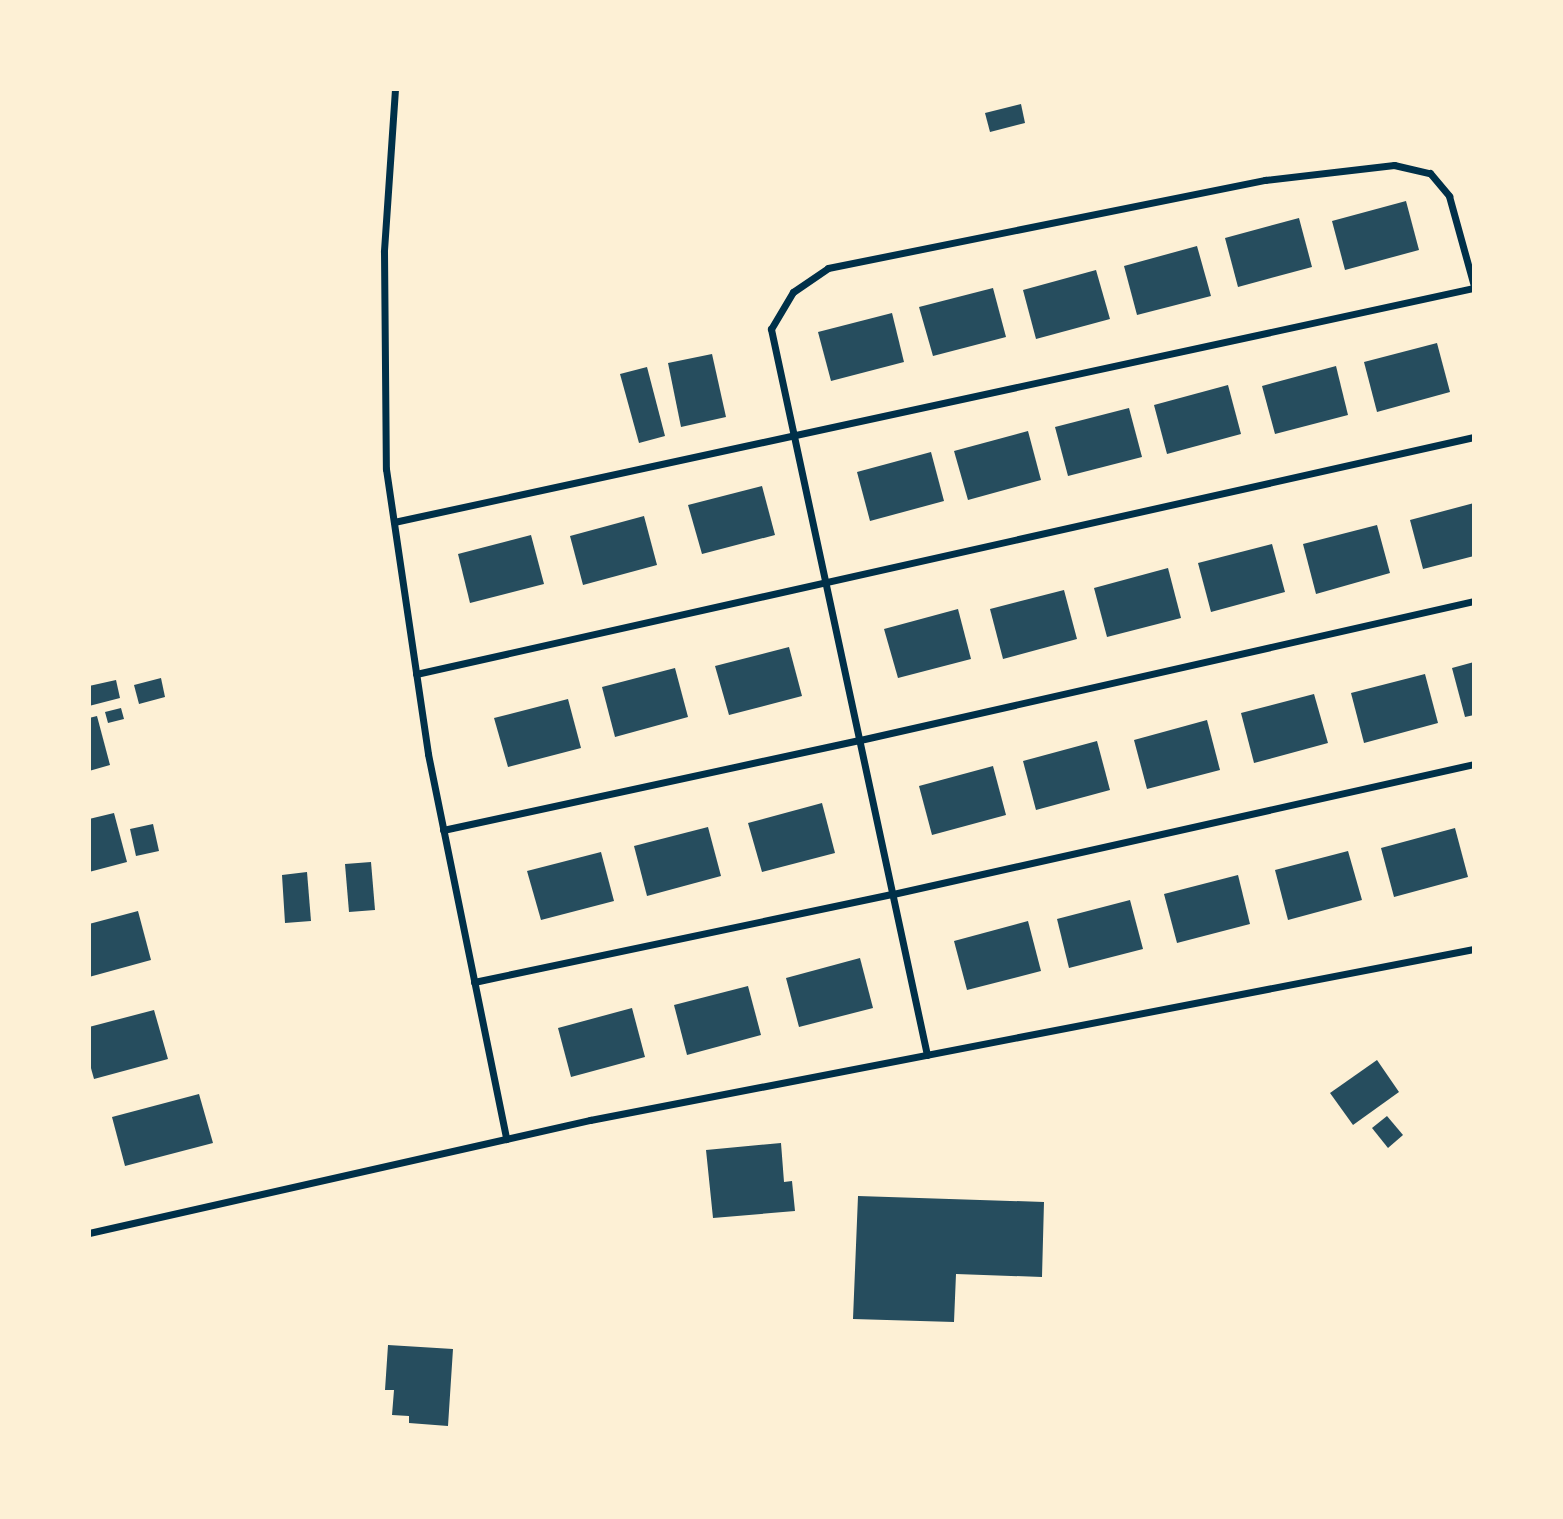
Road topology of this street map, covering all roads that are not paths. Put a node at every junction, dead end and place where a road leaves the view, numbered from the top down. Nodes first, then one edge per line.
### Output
1 (395, 89) edge
2 (1474, 287) edge
3 (795, 435) junction
4 (1474, 436) edge
5 (394, 522) junction
6 (827, 583) junction
7 (1474, 600) edge
8 (416, 674) junction
9 (860, 740) junction
10 (1474, 764) edge
11 (443, 830) junction
12 (892, 894) junction
13 (1474, 949) edge
14 (474, 982) junction
15 (927, 1055) junction
16 (506, 1139) junction
17 (89, 1233) edge

1 - 5 street
2 - 3 street
2 - 3 street
3 - 5 street
3 - 6 street
4 - 6 street
5 - 8 street
6 - 8 street
6 - 9 street
7 - 9 street
8 - 11 street
9 - 11 street
9 - 12 street
10 - 12 street
11 - 14 street
12 - 14 street
12 - 15 street
13 - 15 street
14 - 16 street
15 - 16 street
16 - 17 street

